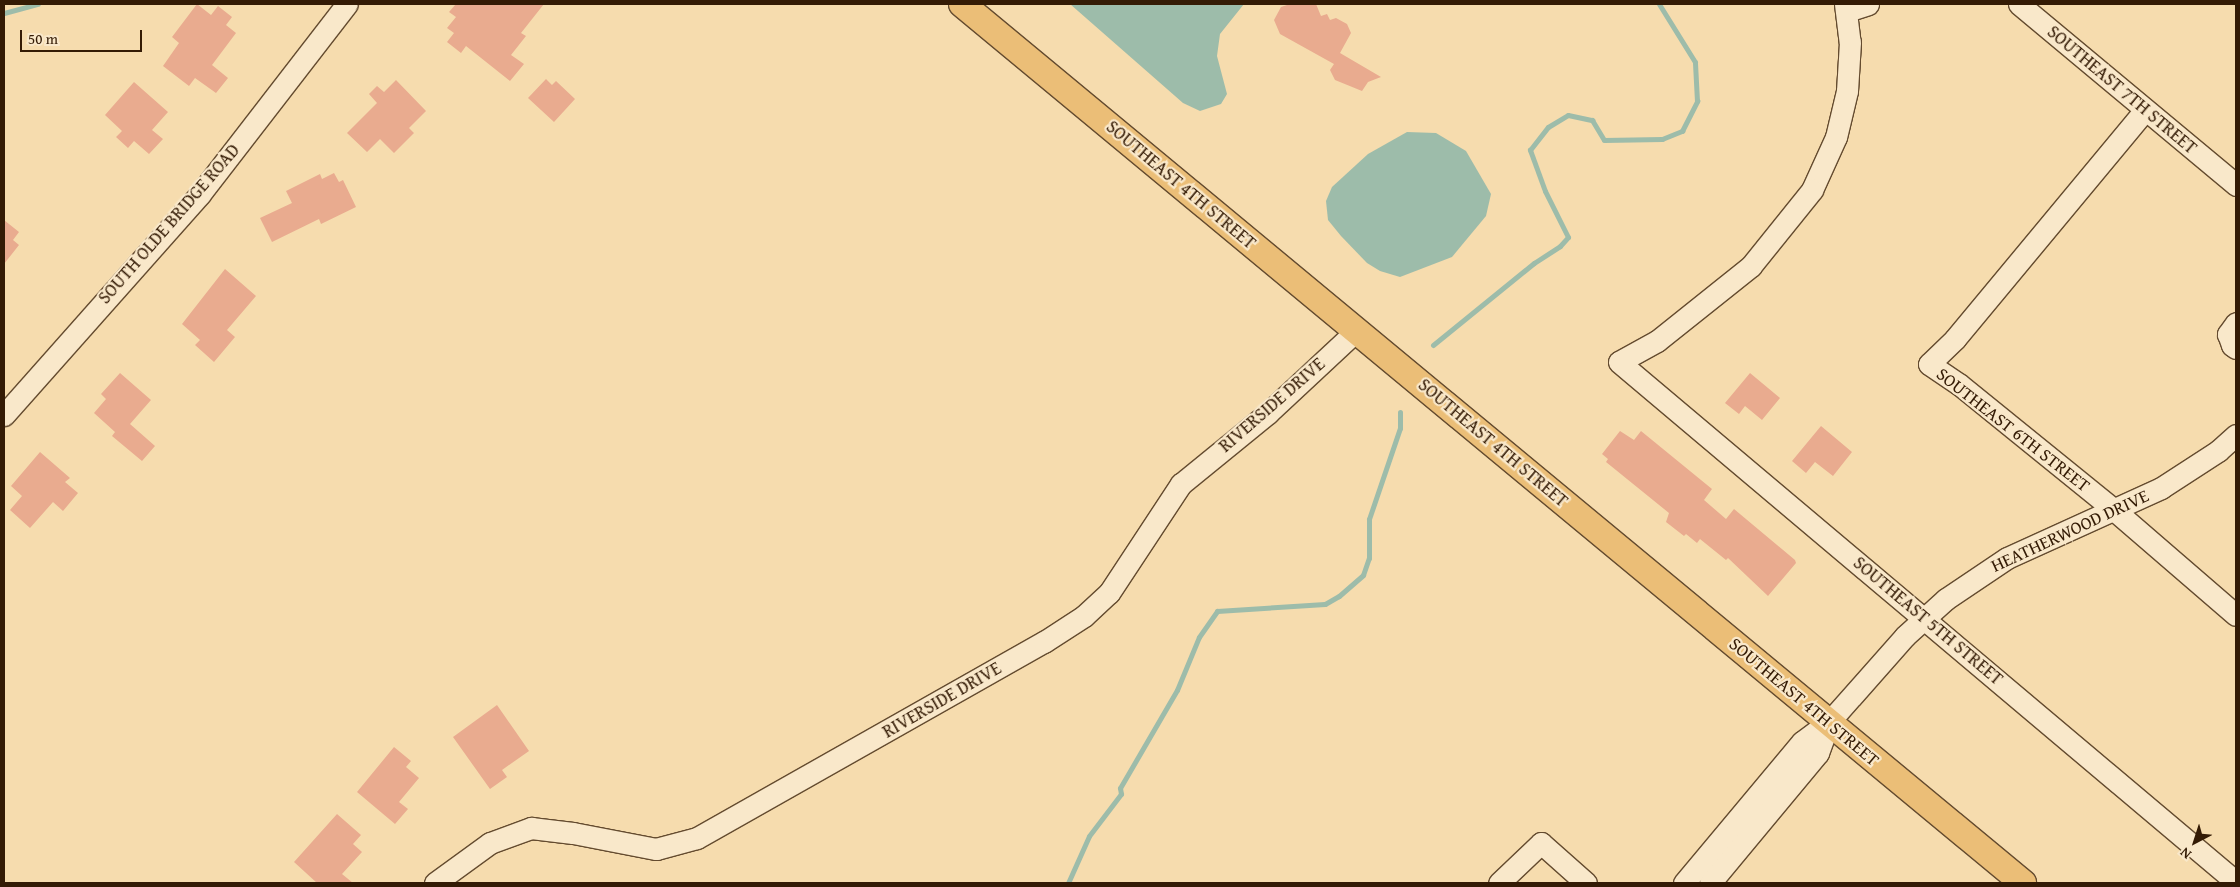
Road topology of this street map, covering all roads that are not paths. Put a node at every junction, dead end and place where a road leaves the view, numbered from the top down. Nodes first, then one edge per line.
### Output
1 (347, 4) edge
2 (962, 4) edge
3 (1868, 4) edge
4 (2019, 4) edge
5 (1846, 7) edge
6 (2145, 110) junction
7 (2230, 180) edge
8 (2236, 323) edge
9 (1357, 330) junction
10 (2236, 348) edge
11 (4, 415) edge
12 (2236, 435) edge
13 (2113, 509) junction
14 (2236, 615) edge
15 (1923, 617) junction
16 (1829, 722) junction
17 (2236, 882) edge
18 (435, 883) edge
19 (1499, 883) edge
20 (1586, 883) edge
21 (1684, 883) edge
22 (1710, 883) edge
23 (2023, 883) edge

1 - 11 street, SOUTH OLDE BRIDGE ROAD
2 - 9 main road, SOUTHEAST 4TH STREET
3 - 5 street
4 - 6 street, SOUTHEAST 7TH STREET
5 - 15 street, SOUTHEAST 5TH STREET
6 - 7 street, SOUTHEAST 7TH STREET
6 - 13 street, SOUTHEAST 6TH STREET
8 - 10 street
9 - 16 main road, SOUTHEAST 4TH STREET
9 - 18 street, RIVERSIDE DRIVE
12 - 13 street, HEATHERWOOD DRIVE
13 - 14 street, SOUTHEAST 6TH STREET
13 - 15 street, HEATHERWOOD DRIVE
15 - 16 street, HEATHERWOOD DRIVE
15 - 17 street, SOUTHEAST 5TH STREET
16 - 21 street
16 - 22 street
16 - 23 main road, SOUTHEAST 4TH STREET
19 - 20 street

